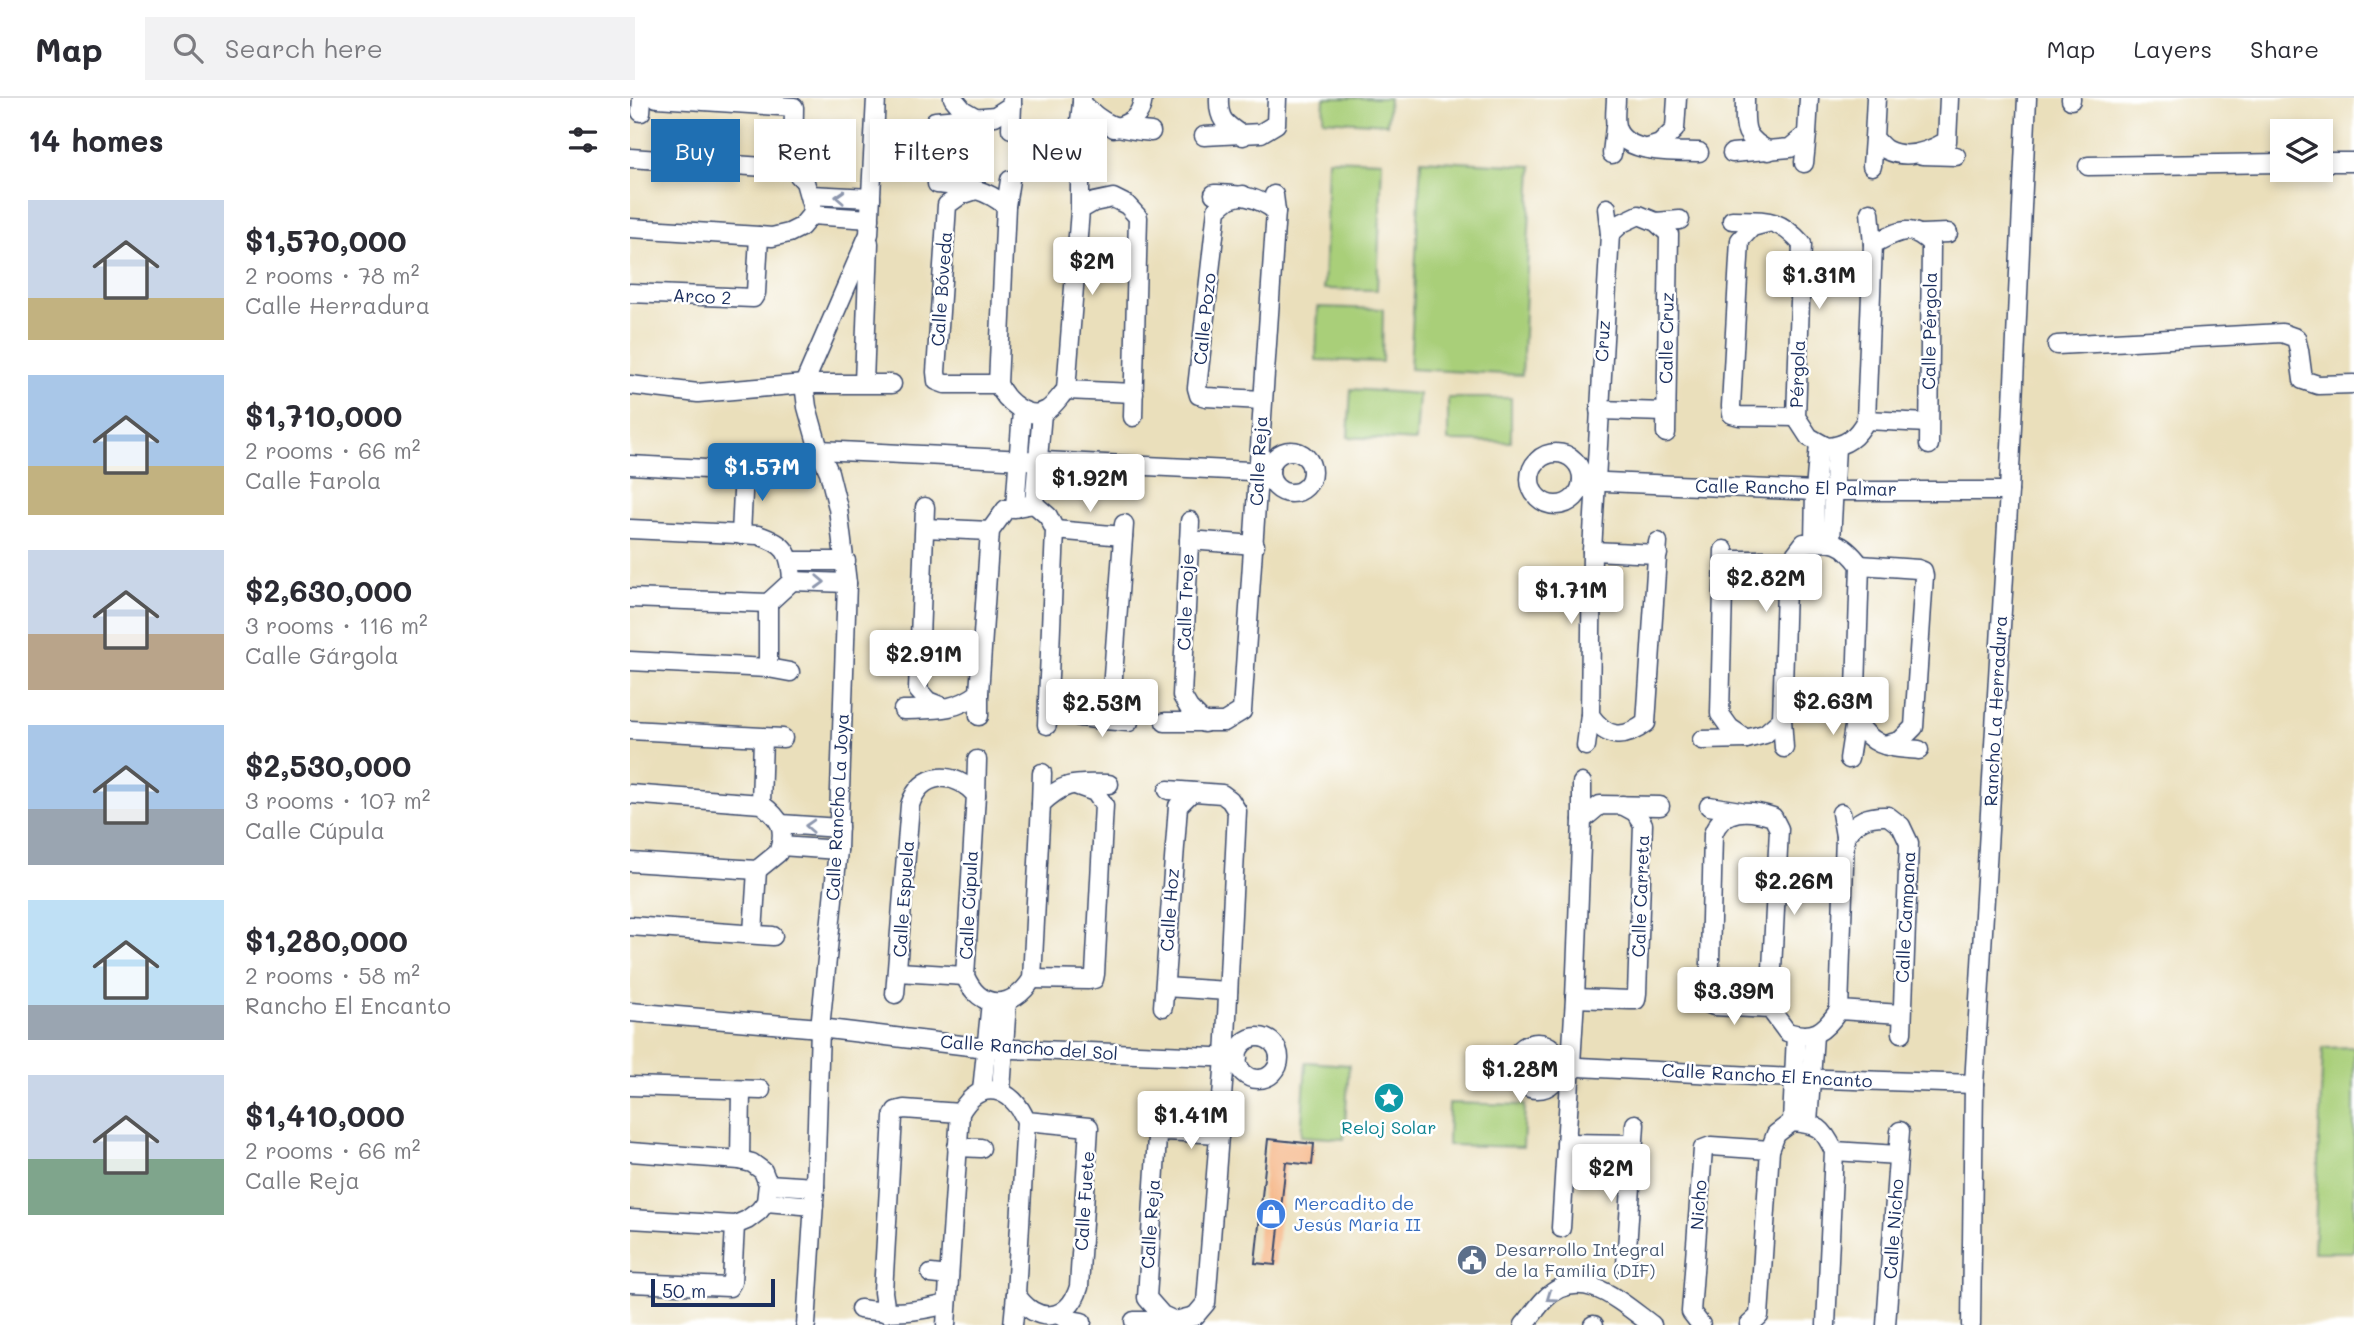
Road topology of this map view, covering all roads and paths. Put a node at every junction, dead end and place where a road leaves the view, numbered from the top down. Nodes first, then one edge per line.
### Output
1 (657, 98) edge
2 (876, 98) edge
3 (953, 98) edge
4 (1143, 98) edge
5 (1219, 98) edge
6 (1277, 98) edge
7 (1616, 98) edge
8 (1677, 98) edge
9 (1745, 98) edge
10 (1809, 98) edge
11 (1876, 98) edge
12 (1949, 98) edge
13 (2027, 98) edge
14 (1082, 101) edge
15 (1012, 102) edge
16 (977, 118) junction
17 (794, 119) edge
18 (963, 119) edge
19 (1080, 119) edge
20 (1615, 127) junction
21 (1114, 128) junction
22 (1151, 132) dead end
23 (1807, 134) junction
24 (1243, 135) junction
25 (1204, 136) dead end
26 (1874, 138) junction
27 (1645, 149) junction
28 (1769, 151) junction
29 (1699, 152) dead end
30 (1732, 153) dead end
31 (636, 154) edge
32 (1612, 154) dead end
33 (1912, 154) junction
34 (1956, 156) dead end
35 (2333, 162) edge
36 (2354, 162) edge
37 (1804, 163) dead end
38 (2270, 163) edge
39 (754, 165) edge
40 (1872, 166) dead end
41 (2088, 166) dead end
42 (804, 182) edge
43 (1010, 182) edge
44 (1080, 183) dead end
45 (937, 184) dead end
46 (979, 189) junction
47 (1214, 194) dead end
48 (810, 195) junction
49 (1243, 195) junction
50 (871, 198) junction
51 (1006, 206) junction
52 (1607, 208) dead end
53 (1080, 210) junction
54 (1870, 212) dead end
55 (811, 215) junction
56 (1647, 219) junction
57 (1680, 220) dead end
58 (1732, 220) dead end
59 (1801, 221) dead end
60 (1770, 222) junction
61 (869, 227) junction
62 (630, 228) edge
63 (1948, 233) dead end
64 (1610, 234) junction
65 (1922, 234) junction
66 (759, 236) junction
67 (1801, 244) junction
68 (1873, 244) junction
69 (630, 293) edge
70 (2057, 345) dead end
71 (999, 360) junction
72 (1018, 361) dead end
73 (804, 383) junction
74 (864, 383) junction
75 (892, 384) dead end
76 (998, 384) junction
77 (2354, 384) edge
78 (630, 385) edge
79 (1066, 390) junction
80 (1134, 393) junction
81 (1262, 400) junction
82 (1599, 410) junction
83 (1022, 411) junction
84 (1665, 412) junction
85 (1042, 413) junction
86 (1133, 417) dead end
87 (1796, 417) junction
88 (1866, 420) junction
89 (1928, 423) junction
90 (1667, 433) dead end
91 (1929, 445) dead end
92 (1827, 446) junction
93 (819, 450) junction
94 (1018, 461) junction
95 (1037, 462) junction
96 (630, 465) edge
97 (1265, 472) junction
98 (1589, 482) junction
99 (1815, 491) junction
100 (1833, 491) junction
101 (2009, 491) junction
102 (1024, 506) junction
103 (925, 507) dead end
104 (1190, 521) dead end
105 (925, 528) junction
106 (630, 529) edge
107 (1055, 530) junction
108 (990, 531) junction
109 (741, 536) junction
110 (1189, 540) junction
111 (1823, 542) junction
112 (1255, 545) junction
113 (1592, 551) junction
114 (1791, 560) junction
115 (792, 561) junction
116 (846, 561) junction
117 (1860, 565) junction
118 (792, 581) junction
119 (847, 583) junction
120 (630, 598) edge
121 (768, 603) junction
122 (630, 661) edge
123 (768, 668) junction
124 (790, 672) dead end
125 (979, 693) junction
126 (1048, 701) junction
127 (946, 708) junction
128 (903, 710) dead end
129 (1590, 715) junction
130 (979, 716) dead end
131 (1079, 717) junction
132 (1782, 719) junction
133 (1855, 720) junction
134 (1129, 722) dead end
135 (1164, 722) dead end
136 (1204, 723) junction
137 (1047, 726) dead end
138 (630, 730) edge
139 (763, 738) junction
140 (783, 738) dead end
141 (1746, 739) junction
142 (1702, 740) dead end
143 (1586, 746) dead end
144 (1882, 746) junction
145 (1784, 748) dead end
146 (1919, 750) dead end
147 (1849, 759) dead end
148 (977, 760) dead end
149 (1042, 772) dead end
150 (1582, 783) dead end
151 (1075, 784) junction
152 (1108, 784) dead end
153 (1168, 790) dead end
154 (1200, 792) junction
155 (630, 794) edge
156 (976, 795) junction
157 (761, 804) junction
158 (1619, 804) junction
159 (1660, 806) dead end
160 (1709, 806) dead end
161 (1743, 811) junction
162 (1842, 813) dead end
163 (1045, 816) junction
164 (1582, 820) junction
165 (782, 824) junction
166 (839, 828) junction
167 (1845, 836) junction
168 (781, 846) junction
169 (838, 850) junction
170 (630, 862) edge
171 (757, 870) junction
172 (630, 926) edge
173 (753, 933) junction
174 (773, 936) dead end
175 (898, 972) junction
176 (965, 976) junction
177 (1032, 979) junction
178 (1165, 987) junction
179 (1228, 991) junction
180 (895, 994) dead end
181 (1575, 998) junction
182 (999, 1002) junction
183 (1163, 1007) dead end
184 (1770, 1009) junction
185 (1839, 1010) junction
186 (630, 1012) edge
187 (1901, 1014) junction
188 (820, 1028) junction
189 (1902, 1033) dead end
190 (1806, 1035) junction
191 (995, 1048) junction
192 (1231, 1058) junction
193 (1565, 1066) junction
194 (1802, 1079) junction
195 (1974, 1084) junction
196 (630, 1086) edge
197 (741, 1090) junction
198 (761, 1090) dead end
199 (991, 1091) junction
200 (960, 1112) junction
201 (1026, 1121) junction
202 (1800, 1123) junction
203 (1635, 1124) dead end
204 (1900, 1130) dead end
205 (1220, 1134) junction
206 (1566, 1143) junction
207 (1633, 1144) junction
208 (957, 1147) junction
209 (981, 1148) dead end
210 (1770, 1150) junction
211 (1834, 1151) junction
212 (630, 1152) edge
213 (1898, 1154) junction
214 (740, 1160) junction
215 (815, 1187) junction
216 (767, 1193) junction
217 (814, 1206) junction
218 (630, 1219) edge
219 (735, 1225) junction
220 (1560, 1228) dead end
221 (1626, 1265) dead end
222 (630, 1283) edge
223 (1022, 1284) junction
224 (947, 1304) junction
225 (860, 1309) dead end
226 (886, 1313) junction
227 (1050, 1315) junction
228 (1134, 1321) dead end
229 (1175, 1321) junction
230 (1082, 1322) dead end
231 (1755, 1322) edge
232 (806, 1325) edge
233 (946, 1325) edge
234 (1013, 1325) edge
235 (1524, 1325) edge
236 (1652, 1325) edge
237 (1701, 1325) edge
238 (1826, 1325) edge
239 (1886, 1325) edge
240 (1971, 1325) edge

1 - 17 street
2 - 50 street
3 - 16 street
4 - 21 street
5 - 24 street
6 - 24 street
7 - 20 street
8 - 27 street
9 - 28 street
10 - 23 street
11 - 26 street
12 - 33 street
13 - 101 street, Rancho La Herradura
14 - 19 street
14 - 21 street
15 - 16 street
16 - 18 street
20 - 27 street
20 - 32 street
21 - 22 street
23 - 28 street
23 - 37 street
24 - 25 street
26 - 33 street
26 - 40 street
27 - 29 street
28 - 30 street
31 - 39 street
33 - 34 street
35 - 36 street
38 - 41 street
42 - 48 street
43 - 51 street
44 - 53 street
45 - 46 street
46 - 51 street
46 - 76 street, Calle Bóveda
47 - 49 street
50 -> 48 street
48 - 55 street
49 - 81 street, Calle Reja
49 - 81 street, Calle Pozo
50 - 61 street
51 - 71 street
52 - 64 street, Cruz
53 - 79 street
53 - 80 street
54 - 68 street
55 - 61 street
55 - 66 street
56 - 57 street
56 - 64 street
56 - 84 street, Calle Cruz
58 - 60 street
59 - 67 street
60 - 67 street
60 - 87 street, Pérgola
61 - 73 street
61 - 74 street
62 - 66 street
63 - 65 street
64 - 82 street, Cruz
65 - 68 street
65 - 89 street, Calle Pérgola
66 - 69 street, Arco 2
67 - 87 street, Pérgola
68 - 88 street
70 - 77 street
71 - 72 street
71 - 76 street
73 - 74 street
73 - 78 street
73 - 93 street, Calle Rancho La Joya
74 - 75 street
76 - 83 street
79 - 80 street
79 - 85 street
80 - 86 street
81 - 97 street, Calle Reja
82 - 84 street
82 - 98 street, Cruz
83 - 85 street
83 - 94 street
84 - 90 street
85 - 95 street
87 - 92 street, Pérgola
88 - 89 street
88 - 92 street
89 - 91 street, Calle Pérgola
92 - 99 street
92 - 100 street
93 - 94 street
93 - 116 street, Calle Rancho La Joya
94 - 95 street
94 - 102 street
95 - 97 street
95 - 102 street
96 - 109 street
97 - 112 street, Calle Reja
98 - 99 street, Calle Rancho El Palmar
98 - 113 street, Cruz
99 - 100 street, Calle Rancho El Palmar
99 - 111 street
100 - 101 street, Calle Rancho El Palmar
100 - 111 street
101 - 195 street, Rancho La Herradura
102 - 107 street
102 - 108 street
103 - 105 street
104 - 110 street
105 - 108 street
105 - 127 street
106 - 109 street
107 - 126 street
107 - 131 street
108 - 125 street
109 - 115 street
110 - 112 street, Calle Troje
110 - 136 street, Calle Troje
111 - 114 street
111 - 117 street
112 - 136 street, Calle Reja
113 - 129 street, Cruz
113 - 129 street
114 - 132 street
114 - 141 street
115 - 116 street
115 - 118 street
116 - 119 street, Calle Rancho La Joya
117 - 133 street
117 - 144 street
118 -> 119 street
118 - 121 street
119 - 166 street, Calle Rancho La Joya
120 - 121 street
121 - 123 street
122 - 123 street
123 - 124 street
125 - 127 street
125 - 130 street
126 - 131 street
126 - 137 street
127 - 128 street
129 - 143 street, Cruz
131 - 134 street
132 - 141 street
132 - 145 street
133 - 144 street
133 - 147 street
135 - 136 street
138 - 139 street
139 - 140 street
139 - 157 street
141 - 142 street
144 - 146 street
148 - 156 street, Calle Cúpula
149 - 163 street
150 - 164 street
151 - 152 street
151 - 163 street
151 - 177 street
153 - 154 street
154 - 178 street, Calle Hoz
154 - 179 street
155 - 157 street
156 - 175 street, Calle Espuela
156 - 176 street, Calle Cúpula
157 - 165 street
158 - 159 street
158 - 164 street
158 - 181 street, Calle Carreta
160 - 161 street
161 - 184 street
161 - 184 street
162 - 167 street
163 - 177 street
164 - 181 street
166 -> 165 street
165 - 168 street
166 - 169 street, Calle Rancho La Joya
167 - 185 street
167 - 187 street, Calle Campana
168 - 169 street
168 - 171 street
169 - 188 street, Calle Rancho La Joya
170 - 171 street
171 - 173 street
172 - 173 street
173 - 174 street
175 - 176 street, Calle Espuela
175 - 180 street
176 - 182 street, Calle Cúpula
177 - 182 street
178 - 179 street
178 - 183 street, Calle Hoz
179 - 192 street
181 - 193 street
182 - 191 street
184 - 190 street
185 - 187 street
185 - 190 street
186 - 188 street, Calle Rancho del Sol
187 - 189 street
188 - 191 street, Calle Rancho del Sol
188 - 215 street, Calle Rancho La Joya
190 - 194 street
191 - 192 street, Calle Rancho del Sol
191 - 199 street
192 - 205 street
193 - 194 street, Calle Rancho El Encanto
193 - 206 street
194 - 195 street, Calle Rancho El Encanto
194 - 202 street
195 - 240 street, Rancho La Herradura
196 - 197 street
197 - 198 street
197 - 214 street
199 - 200 street
199 - 201 street
200 - 208 street
200 - 226 street
201 - 223 street
201 - 227 street, Calle Fuete
202 - 210 street
202 - 211 street
203 - 207 street
204 - 213 street
205 - 229 street
205 - 229 street, Calle Reja
206 - 207 street
206 - 220 street
207 - 221 street
208 - 209 street
208 - 224 street
210 - 231 street
210 - 237 street, Nicho
211 - 213 street, Calle Nicho
211 - 238 street
212 - 214 street
213 - 239 street, Calle Nicho
214 - 216 street
215 - 216 street
215 - 217 street, Calle Rancho La Joya
216 - 217 street
216 - 219 street
217 - 232 street, Calle Rancho La Joya
218 - 219 street
219 - 222 street
223 - 227 street
223 - 234 street
224 - 226 street
224 - 233 street
225 - 226 street
227 - 230 street
228 - 229 street
236 -> 235 street

